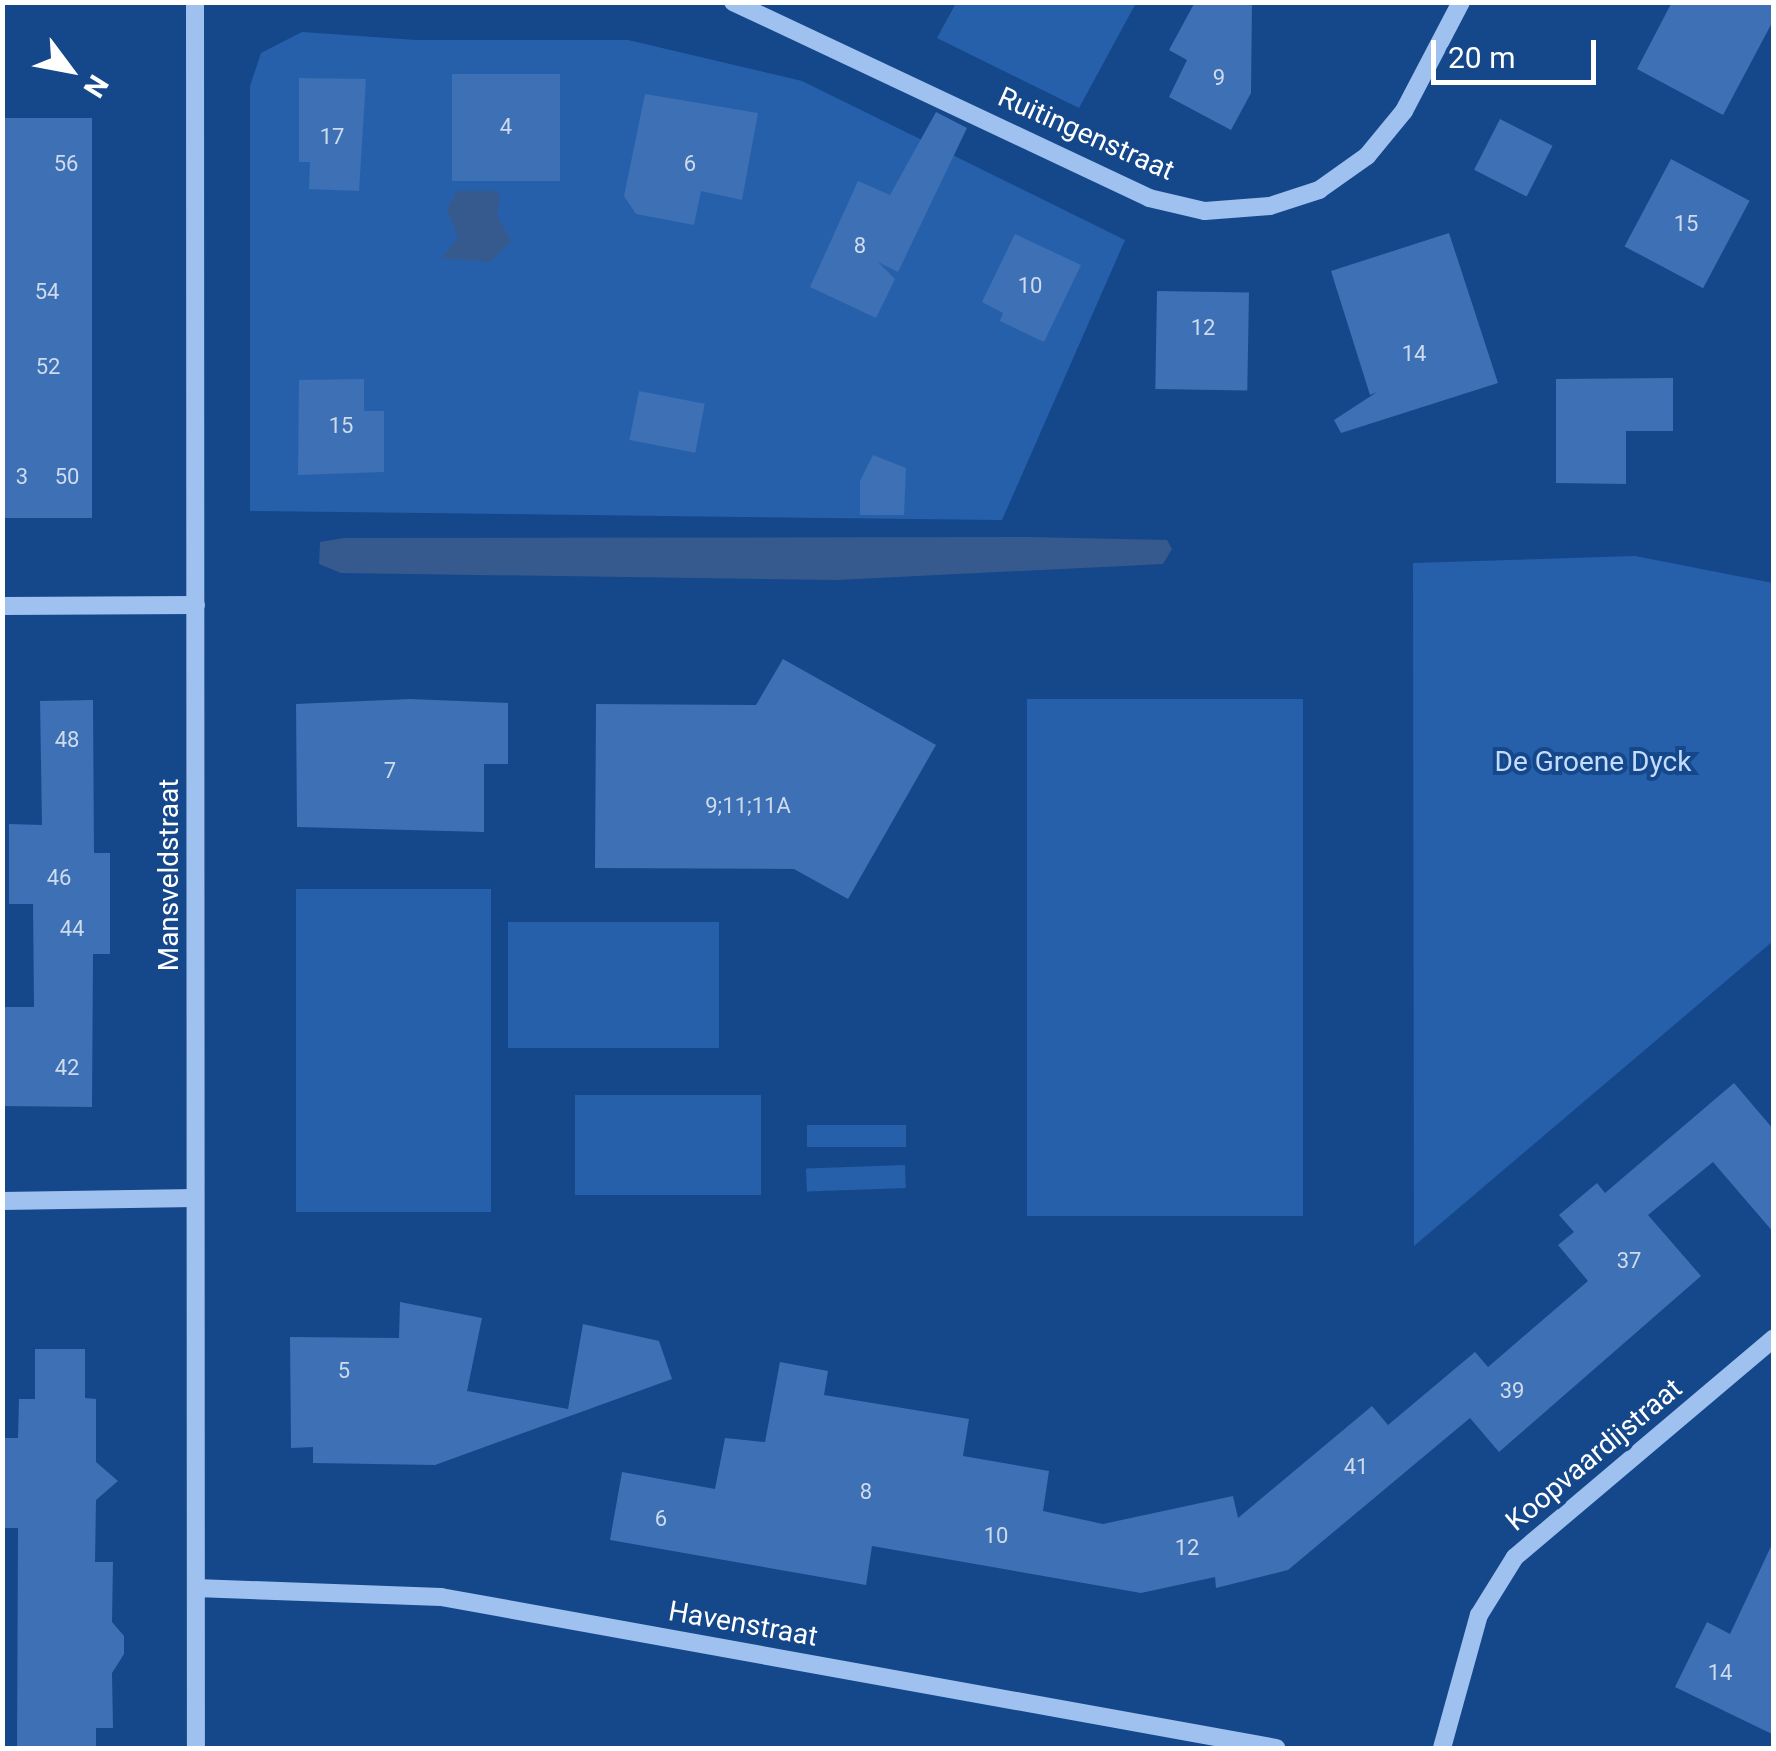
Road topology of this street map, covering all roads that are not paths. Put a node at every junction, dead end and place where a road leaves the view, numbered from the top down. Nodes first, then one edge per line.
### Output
1 (195, 2) edge
2 (733, 2) edge
3 (1461, 2) edge
4 (766, 8) edge
5 (196, 604) junction
6 (2, 606) edge
7 (196, 1198) junction
8 (2, 1201) edge
9 (1774, 1338) edge
10 (196, 1588) junction
11 (196, 1748) edge
12 (1276, 1748) edge
13 (1442, 1748) edge

1 - 5 street, Mansveldstraat
2 - 4 street, Ruitingenstraat
3 - 4 street, Ruitingenstraat
5 - 6 street
5 - 7 street, Mansveldstraat
7 - 8 street
7 - 10 street, Mansveldstraat
9 - 13 street, Koopvaardijstraat
10 - 11 street, Mansveldstraat
10 - 12 street, Havenstraat

